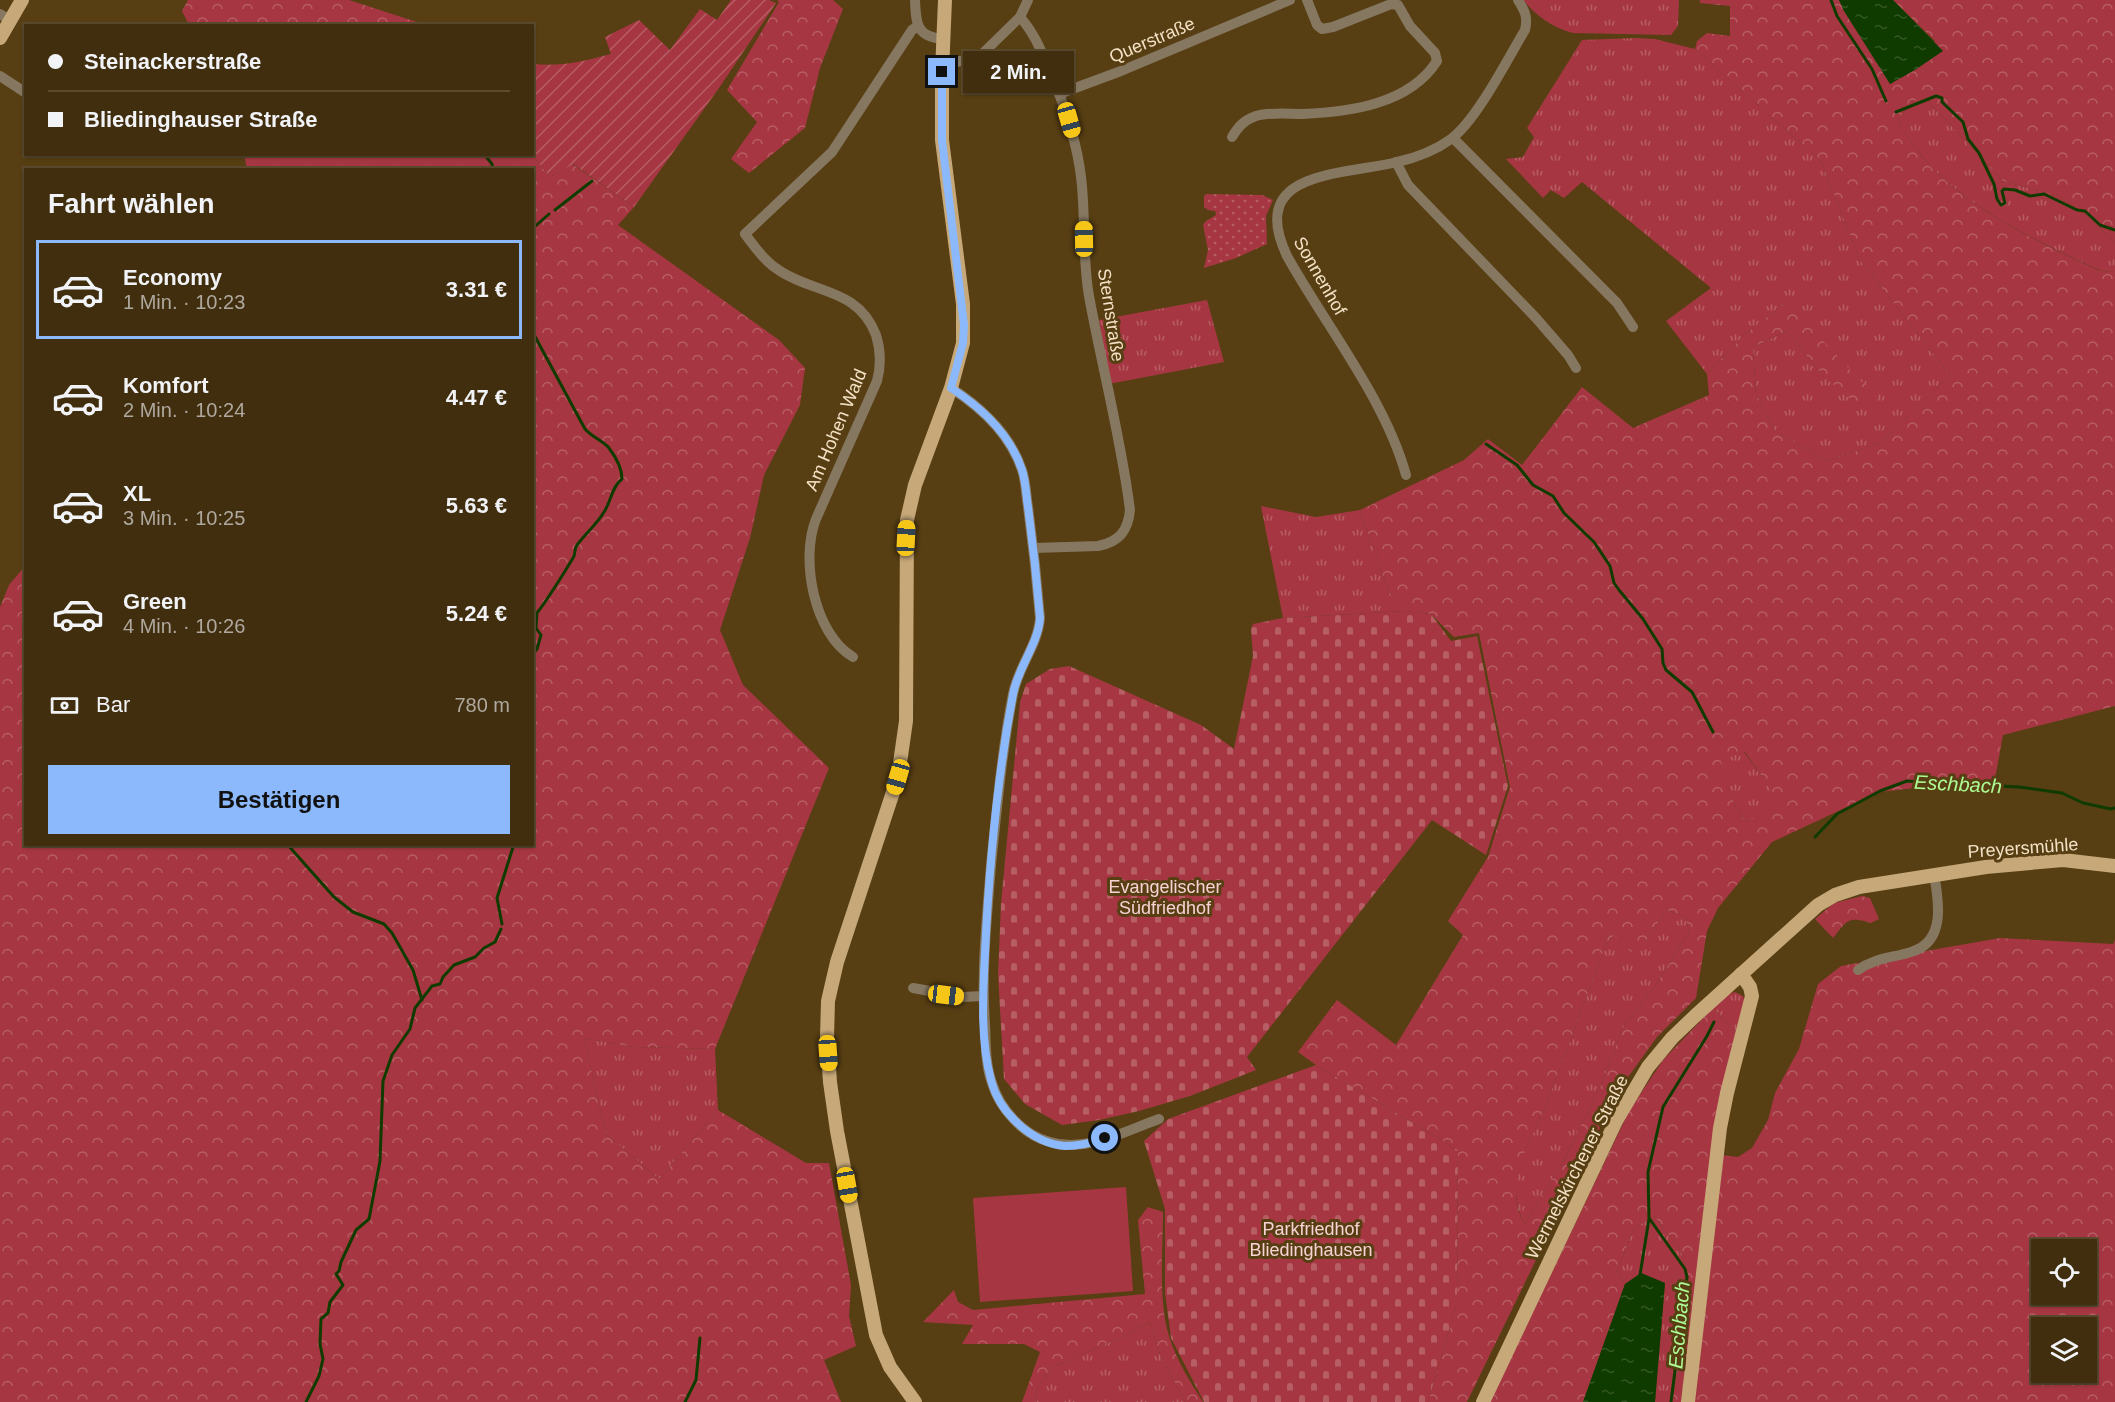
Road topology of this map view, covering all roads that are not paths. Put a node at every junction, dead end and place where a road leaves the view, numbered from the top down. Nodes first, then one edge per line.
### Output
1 (22, 0) edge
2 (915, 0) edge
3 (945, 0) edge
4 (1290, 0) edge
5 (1307, 0) edge
6 (1518, 0) edge
7 (1024, 2) edge
8 (6, 17) edge
9 (1020, 17) junction
10 (918, 26) junction
11 (0, 38) edge
12 (943, 39) junction
13 (942, 65) junction
14 (0, 76) edge
15 (24, 92) edge
16 (1059, 94) junction
17 (1232, 137) dead end
18 (1453, 138) junction
19 (1396, 162) junction
20 (1633, 327) dead end
21 (1575, 368) dead end
22 (951, 388) junction
23 (1406, 476) dead end
24 (1034, 548) junction
25 (853, 657) dead end
26 (2115, 865) edge
27 (1934, 874) junction
28 (1857, 970) dead end
29 (1741, 974) junction
30 (913, 988) dead end
31 (983, 996) junction
32 (1159, 1119) dead end
33 (915, 1402) edge
34 (1483, 1402) edge
35 (1688, 1402) edge

1 - 8 main road
2 - 10 street
3 - 12 main road
4 - 16 street, Querstraße
5 - 17 street
6 - 18 street, Sonnenhof
7 - 9 street
8 - 11 main road
9 - 13 street
9 - 16 street, Sternstraße
10 - 12 street
10 - 25 street, Am Hohen Wald
12 - 13 main road
13 - 22 main road
14 - 15 street
16 - 24 street, Sternstraße
18 - 19 street, Sonnenhof
18 - 20 street
19 - 21 street
19 - 23 street, Sonnenhof
22 - 24 street
22 - 33 main road
24 - 31 street
26 - 27 main road, Preyersmühle
27 - 28 street
27 - 29 main road, Preyersmühle
29 - 34 main road, Wermelskirchener Straße
29 - 35 main road
30 - 31 street
31 - 32 street

